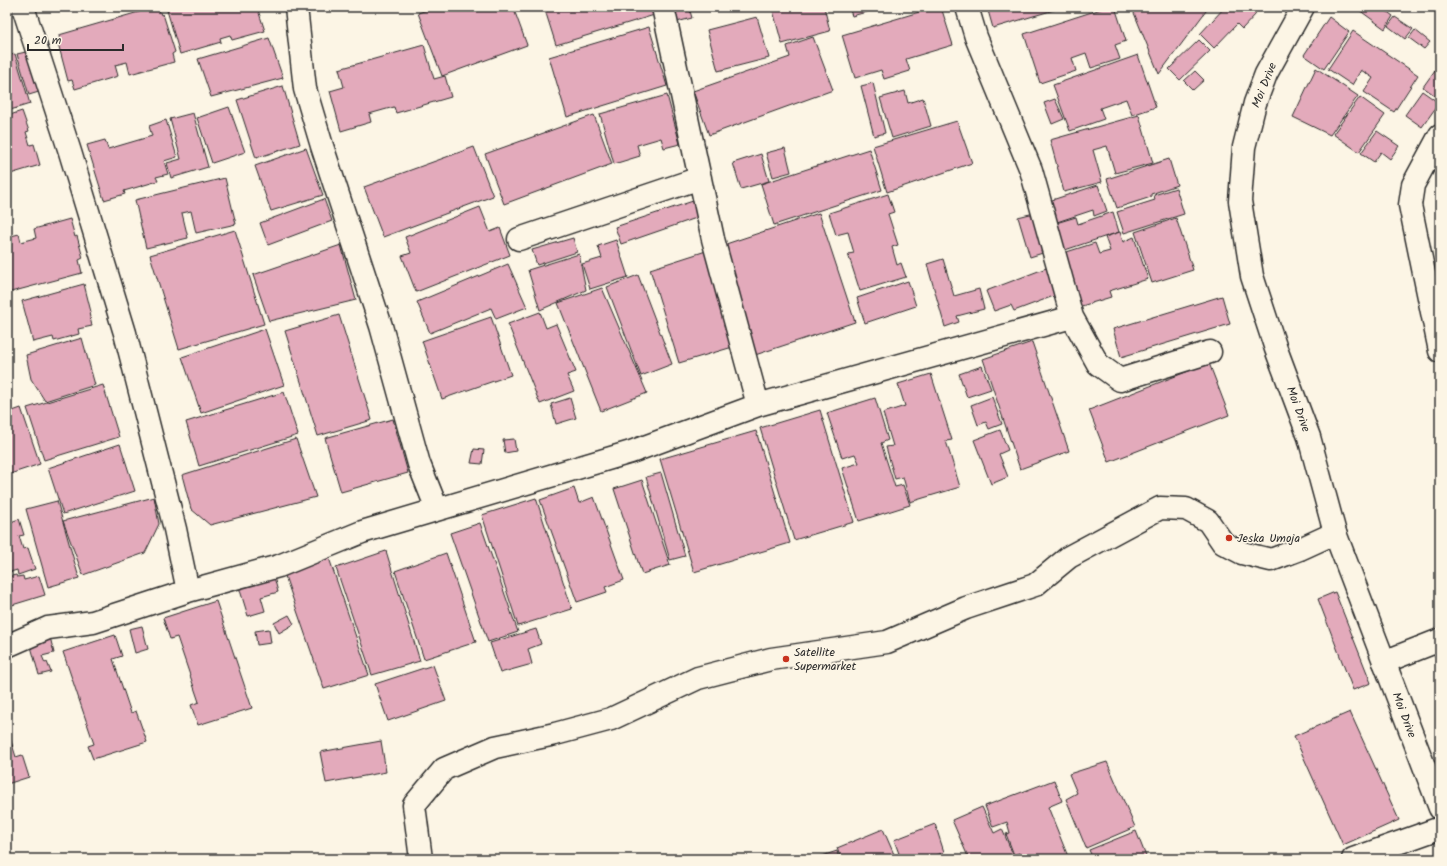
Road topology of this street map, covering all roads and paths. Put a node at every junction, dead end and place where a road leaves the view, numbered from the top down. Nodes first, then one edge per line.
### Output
1 (23, 7) edge
2 (296, 7) edge
3 (663, 7) edge
4 (967, 7) edge
5 (1303, 7) edge
6 (1440, 135) edge
7 (700, 178) junction
8 (519, 239) dead end
9 (1072, 317) junction
10 (1440, 351) edge
11 (1210, 352) dead end
12 (758, 405) junction
13 (437, 509) junction
14 (1335, 533) junction
15 (188, 591) junction
16 (1440, 640) edge
17 (7, 646) edge
18 (1384, 662) junction
19 (1440, 808) edge
20 (1440, 828) edge
21 (421, 859) edge
22 (1353, 859) edge

1 - 15 street
2 - 13 street
3 - 7 street
4 - 9 street
5 - 14 street, Moi Drive
6 - 10 street
7 - 8 street
7 - 12 street
9 - 11 street
9 - 12 street
12 - 13 street
13 - 15 street
14 - 18 street, Moi Drive
14 - 21 street
15 - 17 street
16 - 18 street
18 - 19 street, Moi Drive
20 - 22 street

